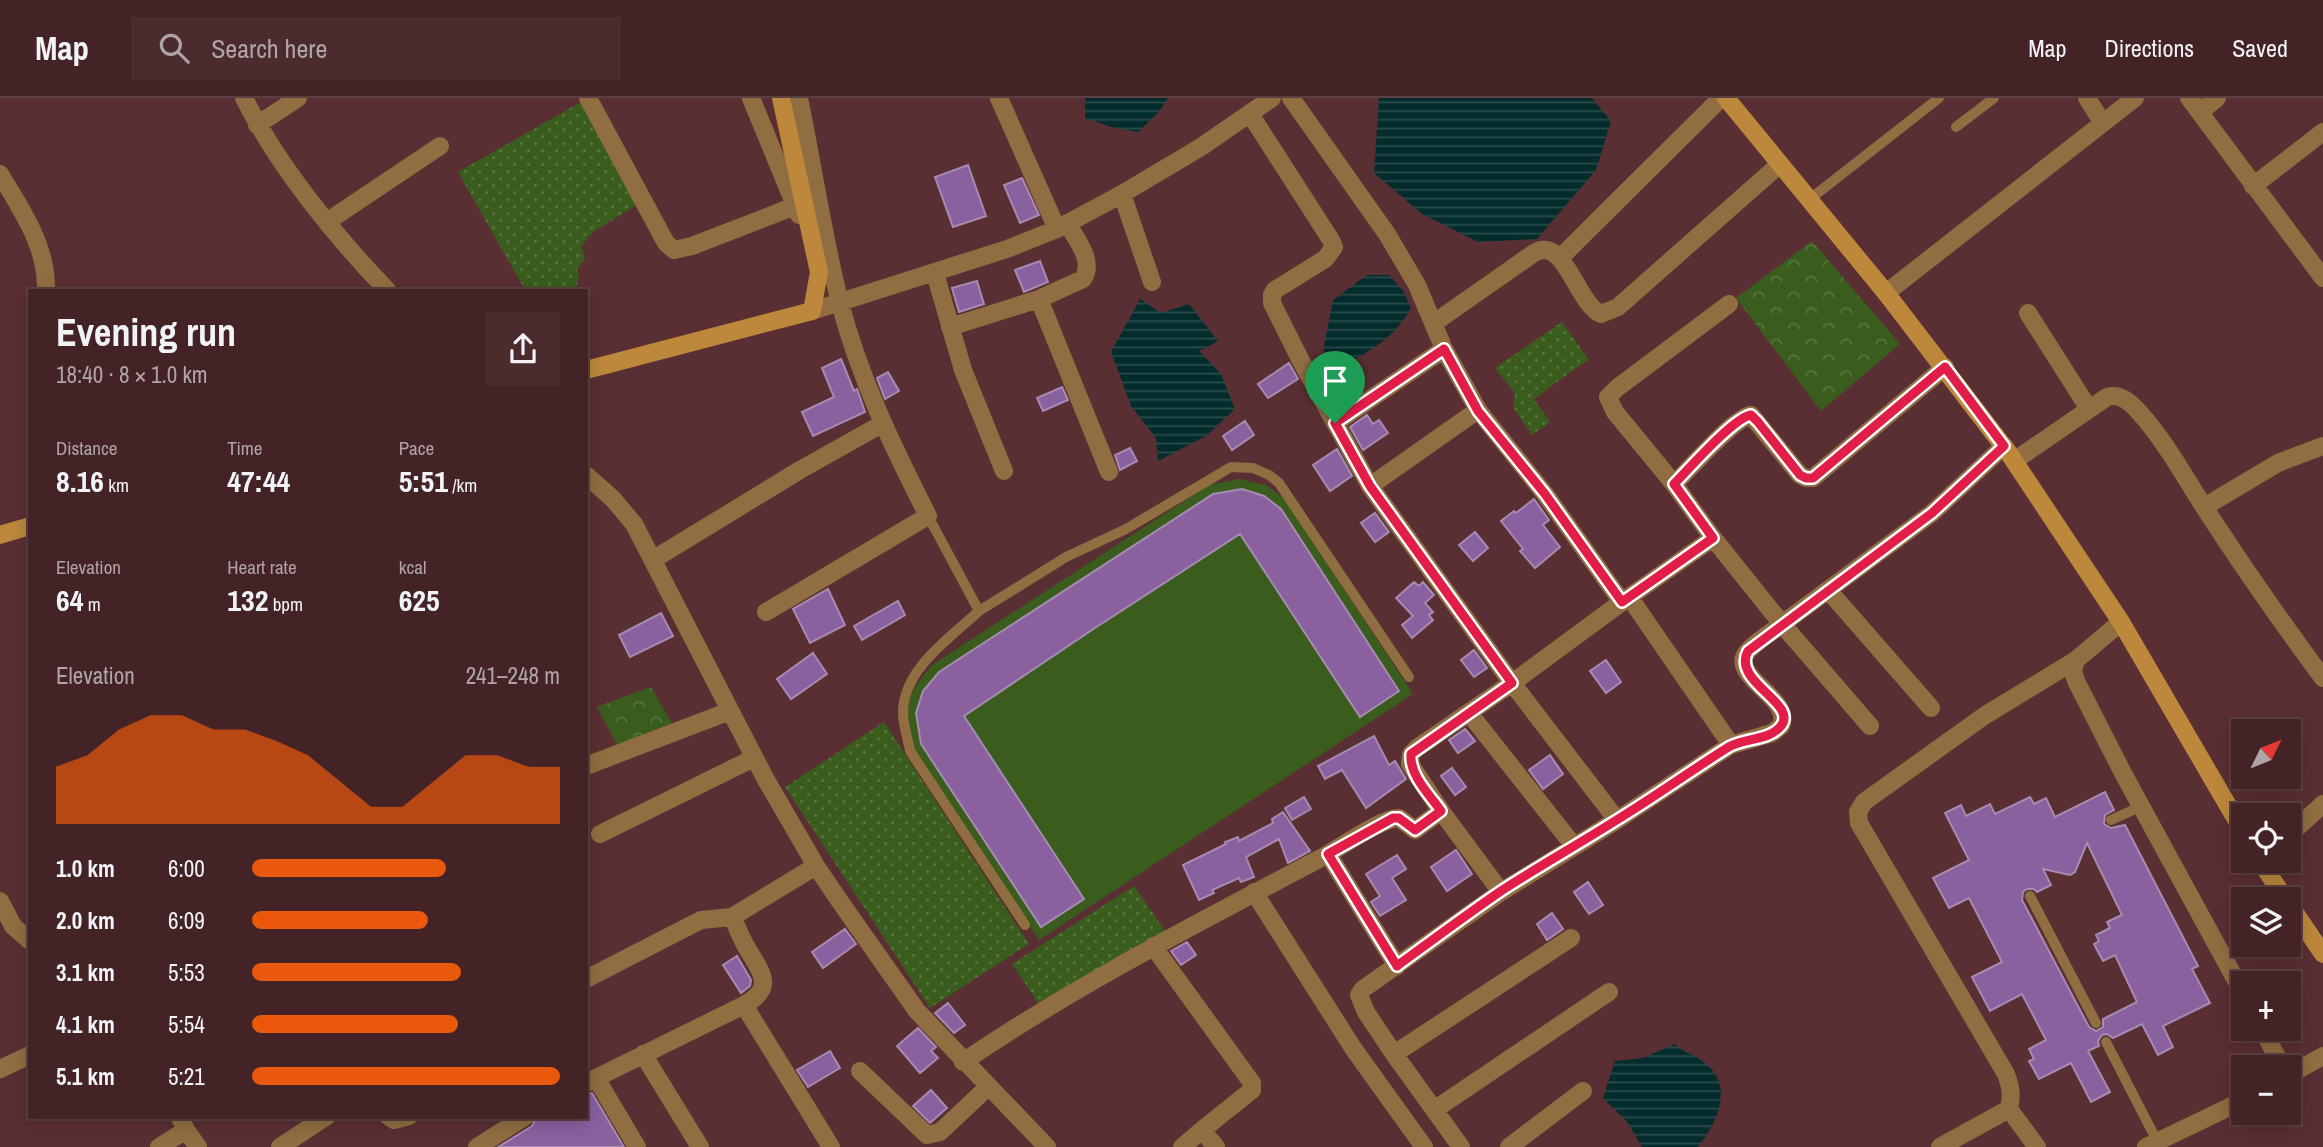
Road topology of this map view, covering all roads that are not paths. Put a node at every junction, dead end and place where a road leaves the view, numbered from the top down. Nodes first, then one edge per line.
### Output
1 (244, 98) edge
2 (299, 98) edge
3 (588, 98) edge
4 (751, 98) edge
5 (781, 98) edge
6 (799, 98) edge
7 (999, 98) edge
8 (1272, 98) edge
9 (1291, 98) edge
10 (1723, 98) edge
11 (1939, 98) edge
12 (1994, 98) edge
13 (2087, 98) edge
14 (2135, 98) edge
15 (2217, 98) edge
16 (2194, 105) edge
17 (1250, 114) junction
18 (2102, 122) junction
19 (257, 124) junction
20 (1956, 127) dead end
21 (2323, 132) edge
22 (440, 146) dead end
23 (1780, 164) junction
24 (0, 174) edge
25 (2253, 186) junction
26 (1122, 194) junction
27 (1810, 199) junction
28 (795, 206) junction
29 (328, 221) junction
30 (1062, 226) junction
31 (816, 257) junction
32 (1560, 258) junction
33 (2319, 266) edge
34 (934, 273) junction
35 (1152, 282) dead end
36 (46, 289) edge
37 (386, 289) edge
38 (1886, 293) junction
39 (1039, 299) junction
40 (840, 303) junction
41 (1729, 304) dead end
42 (812, 311) junction
43 (2028, 313) dead end
44 (1434, 323) junction
45 (950, 327) junction
46 (1444, 349) junction
47 (1945, 367) junction
48 (588, 369) edge
49 (2090, 409) junction
50 (1478, 411) junction
51 (1335, 423) junction
52 (882, 424) junction
53 (2323, 446) edge
54 (2009, 453) junction
55 (1004, 471) dead end
56 (1109, 472) dead end
57 (588, 477) edge
58 (1674, 484) junction
59 (1370, 486) junction
60 (2204, 507) junction
61 (928, 516) junction
62 (28, 527) edge
63 (0, 535) edge
64 (1713, 538) junction
65 (654, 559) junction
66 (1828, 590) junction
67 (1626, 600) junction
68 (979, 611) junction
69 (766, 612) dead end
70 (2121, 622) junction
71 (1782, 624) junction
72 (2077, 660) junction
73 (1409, 677) dead end
74 (2323, 678) edge
75 (1512, 683) junction
76 (1931, 708) dead end
77 (730, 711) junction
78 (1469, 713) junction
79 (1870, 726) dead end
80 (1731, 745) junction
81 (754, 758) junction
82 (588, 765) edge
83 (2323, 804) edge
84 (2142, 806) junction
85 (1441, 811) junction
86 (2231, 811) edge
87 (1617, 820) junction
88 (2111, 820) dead end
89 (2301, 824) edge
90 (600, 834) dead end
91 (1574, 846) junction
92 (1328, 854) junction
93 (816, 866) junction
94 (1254, 892) junction
95 (1501, 892) junction
96 (2030, 896) dead end
97 (0, 901) edge
98 (732, 917) junction
99 (2301, 921) edge
100 (1025, 925) dead end
101 (1571, 938) dead end
102 (28, 939) edge
103 (1153, 946) junction
104 (2323, 954) edge
105 (1397, 966) junction
106 (2231, 971) edge
107 (588, 978) edge
108 (1609, 992) dead end
109 (744, 1005) junction
110 (2096, 1023) dead end
111 (2106, 1042) dead end
112 (643, 1054) junction
113 (1394, 1054) junction
114 (28, 1056) edge
115 (2323, 1056) edge
116 (963, 1062) junction
117 (2301, 1068) edge
118 (0, 1069) edge
119 (860, 1071) dead end
120 (591, 1080) edge
121 (988, 1087) junction
122 (1583, 1091) dead end
123 (2231, 1106) edge
124 (2009, 1109) junction
125 (1434, 1110) junction
126 (323, 1119) edge
127 (521, 1119) edge
128 (183, 1123) edge
129 (1202, 1130) junction
130 (2151, 1144) edge
131 (159, 1147) edge
132 (198, 1147) edge
133 (281, 1147) edge
134 (477, 1147) edge
135 (637, 1147) edge
136 (701, 1147) edge
137 (831, 1147) edge
138 (1047, 1147) edge
139 (1182, 1147) edge
140 (1216, 1147) edge
141 (1424, 1147) edge
142 (1461, 1147) edge
143 (1509, 1147) edge
144 (1940, 1147) edge
145 (2036, 1147) edge

1 - 19 street
2 - 19 street
3 - 28 street
4 - 28 street
5 - 31 street
6 - 40 street
7 - 30 street
8 - 17 street
9 - 44 street
10 - 23 street
10 - 32 street
11 - 27 lane
12 - 20 lane
13 - 18 street
14 - 18 street
15 - 16 street
16 - 25 street
17 - 26 street
17 - 51 street
18 - 38 street
19 - 29 street
21 - 25 street
22 - 29 street
23 - 27 street
23 - 32 street
24 - 36 street
25 - 33 street
26 - 30 street
26 - 35 street
27 - 38 street
28 - 31 street
29 - 37 street
30 - 34 street
30 - 39 street
31 - 42 street
32 - 44 street
34 - 40 street
34 - 45 street
38 - 47 street
39 - 45 street
39 - 56 street
40 - 42 street
40 - 52 street
41 - 58 street
42 - 48 street
43 - 49 street
44 - 46 street
45 - 55 street
46 - 50 street
46 - 51 street
47 - 54 street
47 - 58 street
49 - 54 street
49 - 60 street
50 - 59 street
50 - 67 street
51 - 59 street
52 - 61 street
52 - 65 street
53 - 60 street
54 - 66 street
54 - 70 street
57 - 65 street
58 - 64 street
59 - 75 street
60 - 74 street
61 - 68 lane
61 - 69 street
62 - 63 street
64 - 67 street
64 - 71 street
65 - 77 street
66 - 71 street
66 - 76 street
67 - 75 street
67 - 80 street
68 - 73 lane
68 - 100 lane
70 - 72 street
70 - 86 street
71 - 79 street
71 - 80 street
72 - 84 street
72 - 124 street
75 - 78 street
75 - 87 street
77 - 81 street
77 - 82 street
78 - 85 street
78 - 91 street
80 - 87 street
81 - 90 street
81 - 93 street
83 - 89 street
84 - 88 lane
84 - 106 street
85 - 92 street
85 - 95 street
87 - 91 street
91 - 95 street
92 - 94 street
92 - 105 street
93 - 98 street
93 - 116 street
94 - 103 street
94 - 141 street
95 - 105 street
96 - 110 lane
97 - 102 street
98 - 107 street
98 - 109 street
99 - 104 street
101 - 113 street
103 - 116 street
103 - 129 street
105 - 113 street
108 - 125 street
109 - 112 street
109 - 137 street
111 - 130 lane
112 - 120 street
112 - 136 street
113 - 125 street
114 - 118 street
115 - 117 street
116 - 121 street
119 - 121 street
120 - 135 street
121 - 138 street
122 - 143 street
123 - 130 street
124 - 144 street
124 - 145 street
125 - 142 street
126 - 133 street
127 - 134 street
128 - 131 street
128 - 132 street
129 - 139 street
129 - 140 street

